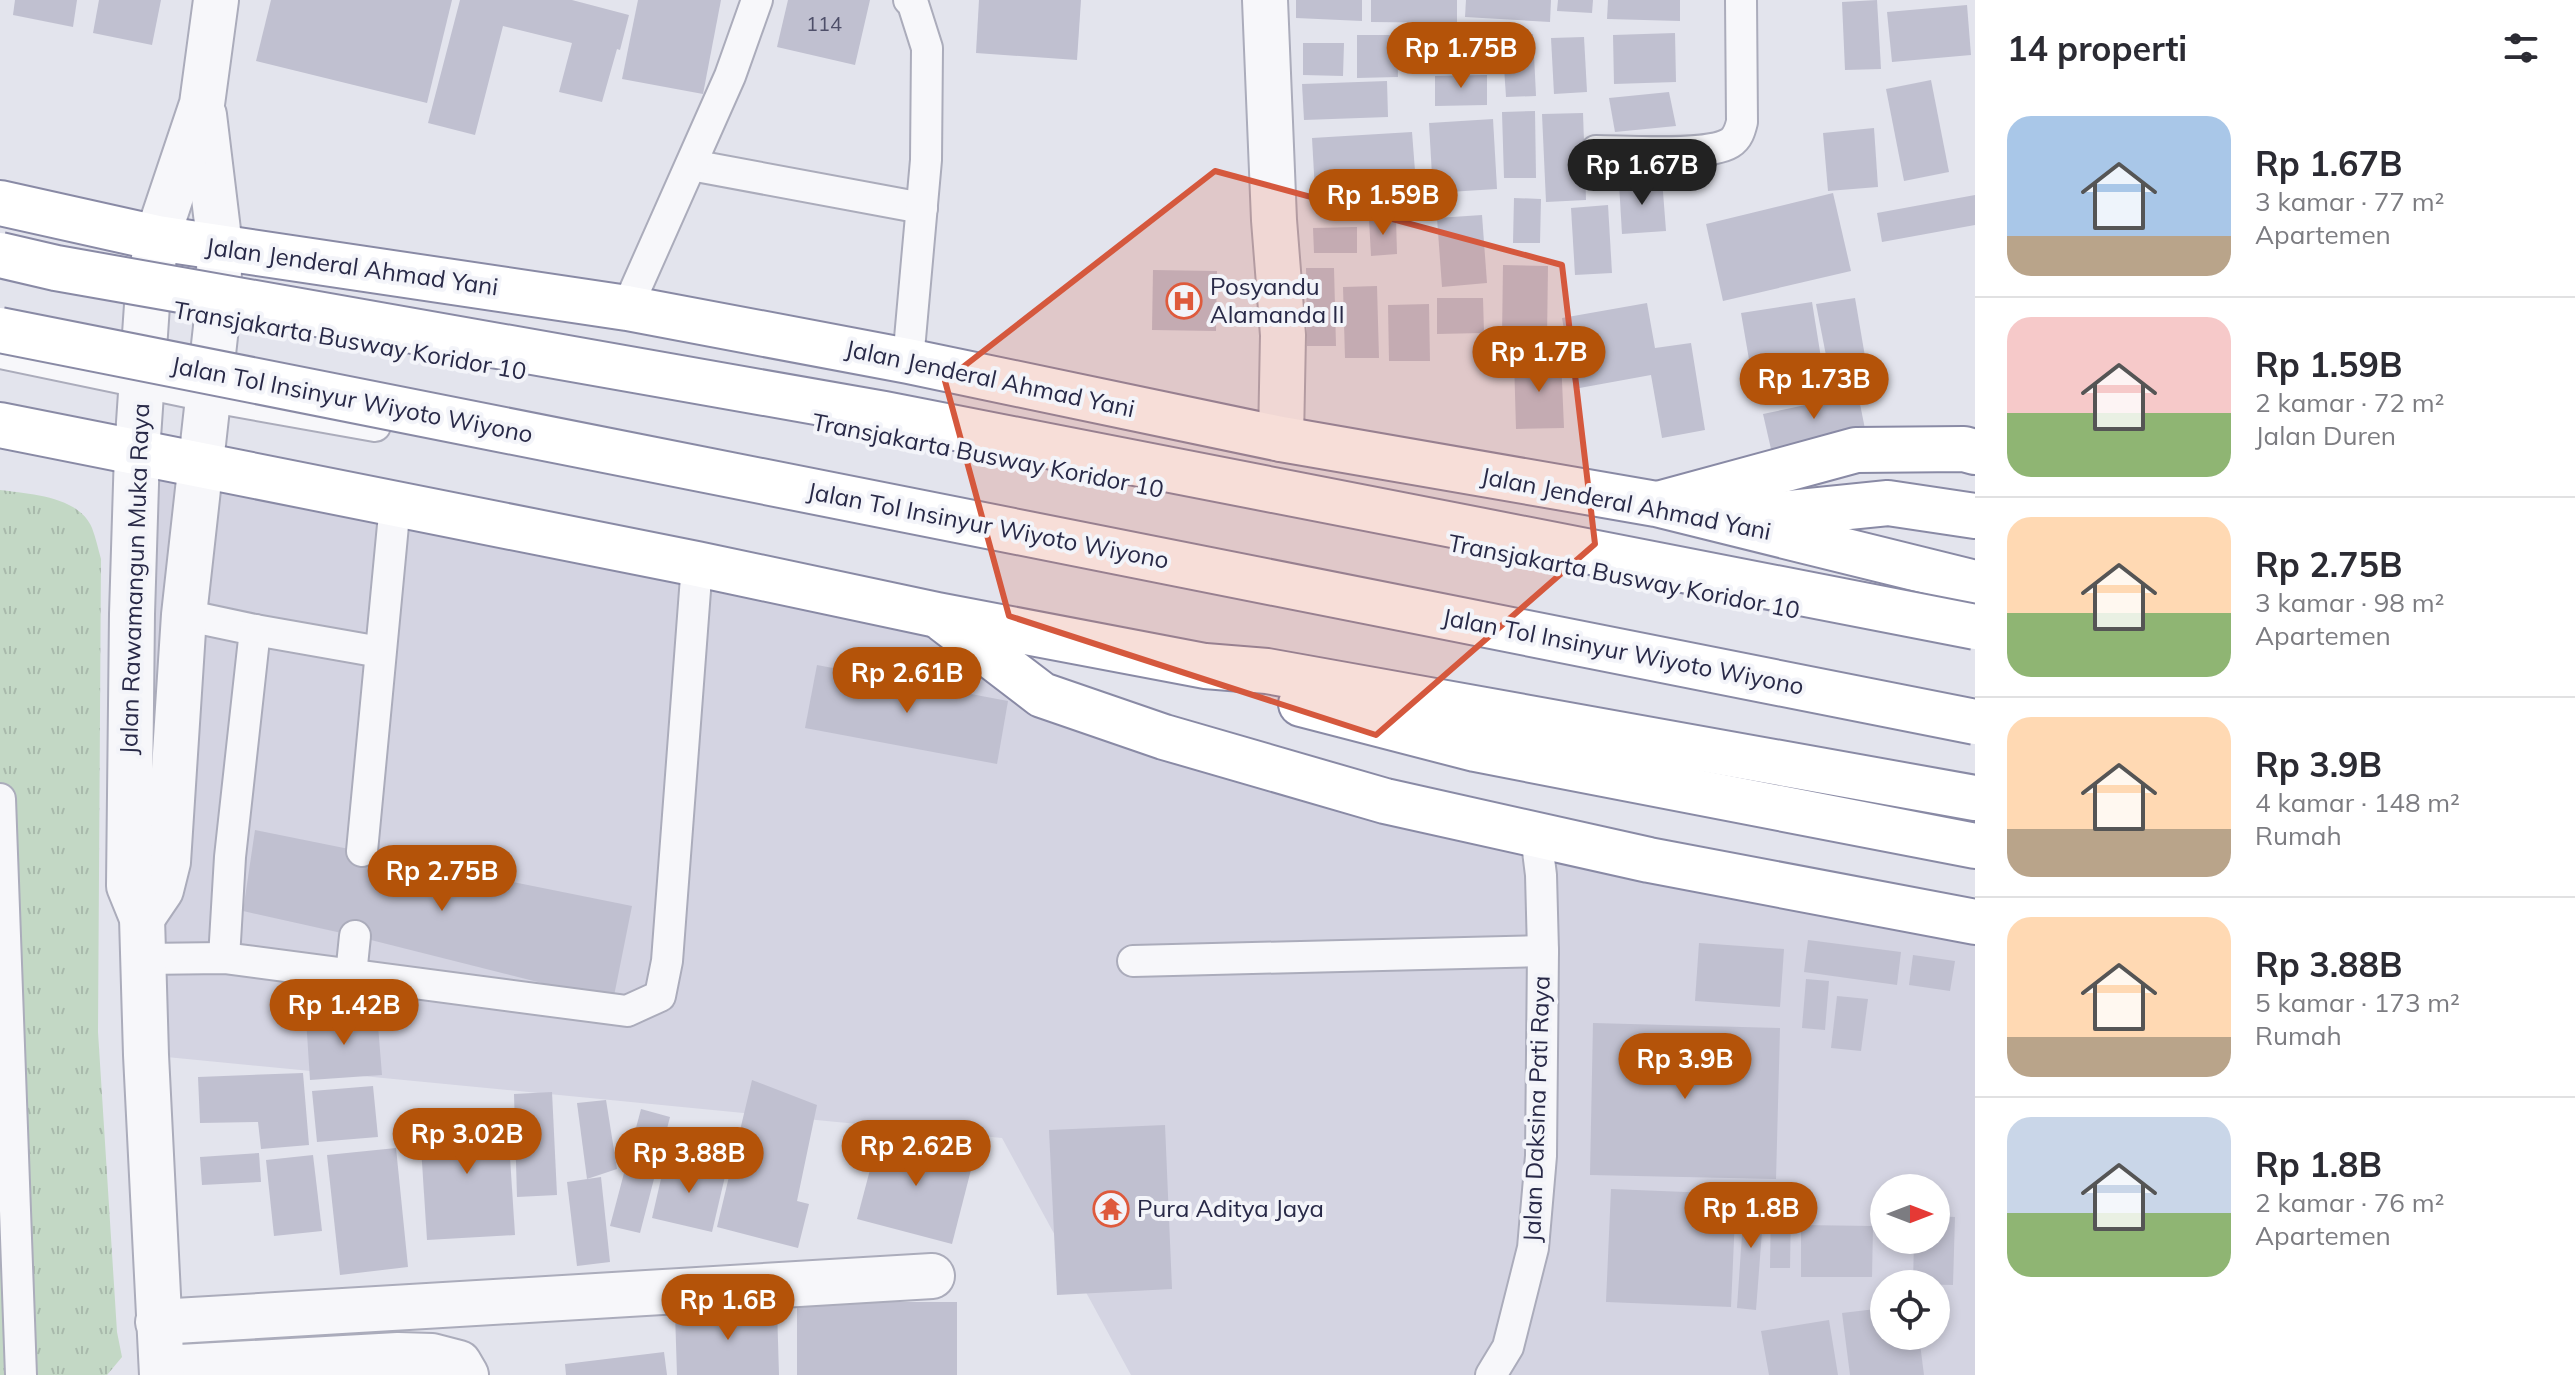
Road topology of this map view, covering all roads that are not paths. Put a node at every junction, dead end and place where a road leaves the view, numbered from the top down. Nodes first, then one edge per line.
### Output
1 (216, 0) edge
2 (757, 0) edge
3 (909, 0) edge
4 (1265, 0) edge
5 (1741, 0) edge
6 (202, 104) junction
7 (1596, 151) dead end
8 (691, 165) junction
9 (0, 203) edge
10 (922, 208) junction
11 (157, 238) junction
12 (220, 247) junction
13 (0, 255) edge
14 (0, 273) edge
15 (147, 305) junction
16 (627, 308) junction
17 (217, 318) junction
18 (0, 330) edge
19 (0, 353) edge
20 (908, 361) junction
21 (142, 383) junction
22 (207, 396) junction
23 (0, 425) edge
24 (1281, 439) junction
25 (137, 452) junction
26 (1975, 452) edge
27 (200, 465) junction
28 (395, 504) junction
29 (1656, 504) junction
30 (1975, 516) edge
31 (1723, 519) junction
32 (697, 564) junction
33 (1975, 583) edge
34 (184, 615) junction
35 (937, 615) junction
36 (1975, 627) edge
37 (255, 630) junction
38 (1975, 644) edge
39 (380, 652) junction
40 (1205, 666) junction
41 (1975, 722) edge
42 (1975, 736) edge
43 (1975, 798) edge
44 (0, 799) edge
45 (1536, 835) junction
46 (1975, 846) edge
47 (362, 851) dead end
48 (2, 866) edge
49 (1975, 922) edge
50 (355, 936) dead end
51 (142, 938) junction
52 (1543, 951) junction
53 (224, 958) junction
54 (1133, 961) dead end
55 (3, 967) edge
56 (351, 975) junction
57 (932, 1276) dead end
58 (158, 1322) junction
59 (162, 1371) edge
60 (21, 1375) edge
61 (466, 1375) edge
62 (1491, 1375) edge

1 - 6 street
2 - 8 lane
3 - 10 lane
4 - 24 street
5 - 7 lane
6 - 11 street, Jalan Rawamangun Muka Raya
6 - 12 street, Jalan Rawamangun Muka Raya
8 - 10 lane
8 - 16 lane
9 - 11 highway, Jalan Jenderal Ahmad Yani
10 - 20 lane
11 - 12 highway, Jalan Jenderal Ahmad Yani
11 - 15 street, Jalan Rawamangun Muka Raya
12 - 16 highway, Jalan Jenderal Ahmad Yani
12 - 17 street, Jalan Rawamangun Muka Raya
13 - 36 highway, bridge
14 - 15 lane, Transjakarta Busway Koridor 10
15 - 17 lane, Transjakarta Busway Koridor 10
15 - 21 street, Jalan Rawamangun Muka Raya
16 - 20 highway, Jalan Jenderal Ahmad Yani
17 - 22 street, Jalan Rawamangun Muka Raya
17 - 38 lane, Transjakarta Busway Koridor 10
18 - 41 highway, Jalan Tol Insinyur Wiyoto Wiyono, bridge
19 - 21 lane
20 - 24 highway, Jalan Jenderal Ahmad Yani
21 - 22 lane
21 - 25 street, Jalan Rawamangun Muka Raya
22 - 27 street, Jalan Rawamangun Muka Raya
22 - 42 lane
23 - 25 highway
24 - 29 highway, Jalan Jenderal Ahmad Yani
25 - 27 highway
25 - 51 street, Jalan Rawamangun Muka Raya
26 - 29 highway
27 - 28 highway
27 - 34 street, Jalan Rawamangun Muka Raya
28 - 32 highway
28 - 39 lane
29 - 31 highway, Jalan Jenderal Ahmad Yani
30 - 31 highway
31 - 33 highway, Jalan Jenderal Ahmad Yani
32 - 35 highway
32 - 56 lane
34 - 37 lane
34 - 51 street, Jalan Rawamangun Muka Raya
35 - 40 highway
35 - 45 highway
37 - 39 lane
37 - 53 lane
39 - 47 lane
40 - 43 highway
40 - 46 highway
44 - 48 lane
45 - 49 highway
45 - 52 lane, Jalan Daksina Pati Raya
48 - 55 lane
50 - 56 lane
51 - 53 lane
51 - 58 street, Jalan Rawamangun Muka Raya
52 - 54 lane
52 - 62 lane, Jalan Daksina Pati Raya
53 - 56 lane
55 - 60 lane
57 - 58 street
58 - 59 street, Jalan Rawamangun Muka Raya
59 - 61 street

